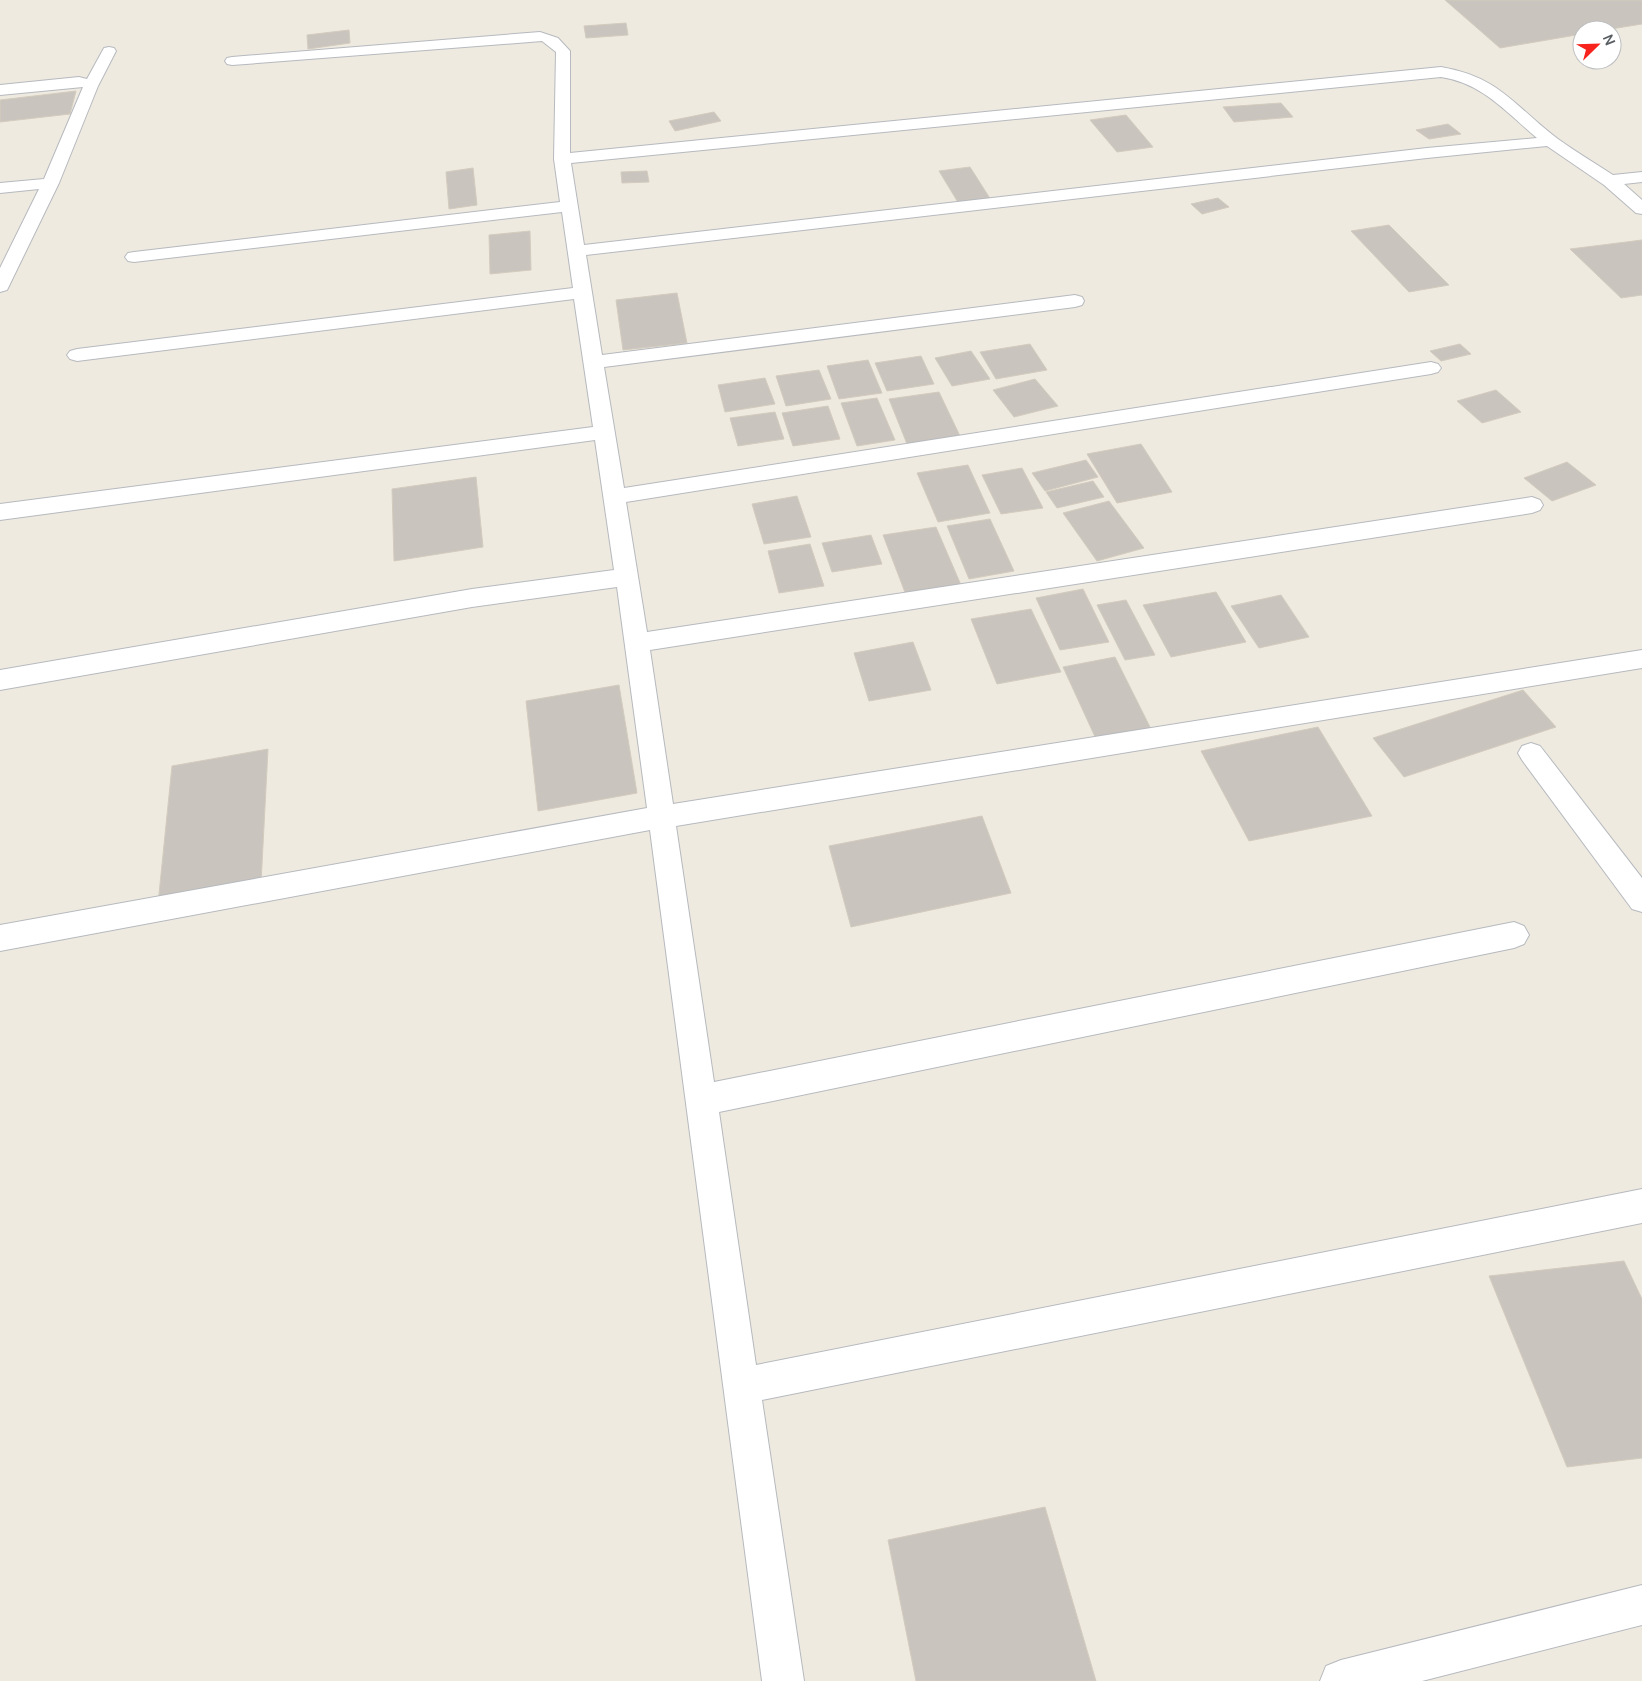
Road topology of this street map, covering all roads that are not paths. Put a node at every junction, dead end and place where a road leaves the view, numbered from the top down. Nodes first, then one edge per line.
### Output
1 (109, 51) dead end
2 (232, 61) dead end
3 (91, 86) junction
4 (0, 90) edge
5 (1552, 141) junction
6 (562, 158) junction
7 (1642, 177) edge
8 (1609, 181) junction
9 (51, 183) junction
10 (0, 188) edge
11 (569, 206) junction
12 (1642, 209) edge
13 (576, 251) junction
14 (134, 257) dead end
15 (0, 286) edge
16 (582, 292) junction
17 (1075, 300) dead end
18 (77, 355) dead end
19 (593, 362) junction
20 (1431, 368) dead end
21 (604, 432) junction
22 (614, 497) junction
23 (1532, 505) dead end
24 (0, 512) edge
25 (626, 577) junction
26 (637, 642) junction
27 (1642, 659) edge
28 (0, 680) edge
29 (1532, 753) dead end
30 (661, 817) junction
31 (1642, 900) edge
32 (1514, 935) dead end
33 (0, 938) edge
34 (700, 1100) junction
35 (1642, 1206) edge
36 (740, 1386) junction
37 (1642, 1605) edge
38 (783, 1681) edge
39 (1341, 1681) edge

1 - 3 street
2 - 6 street
3 - 4 street
3 - 9 street
5 - 6 street
5 - 8 street
5 - 13 street
6 - 11 street
7 - 8 street
8 - 12 street
9 - 10 street
9 - 15 street
11 - 13 street
11 - 14 street
13 - 16 street
16 - 18 street
16 - 19 street
17 - 19 street
19 - 21 street
20 - 22 street
21 - 22 street
21 - 24 street
22 - 25 street
23 - 26 street
25 - 26 street
25 - 28 street
26 - 30 street
27 - 30 street
29 - 31 street
30 - 33 street
30 - 34 street
32 - 34 street
34 - 36 street
35 - 36 street
36 - 38 street
37 - 39 street

